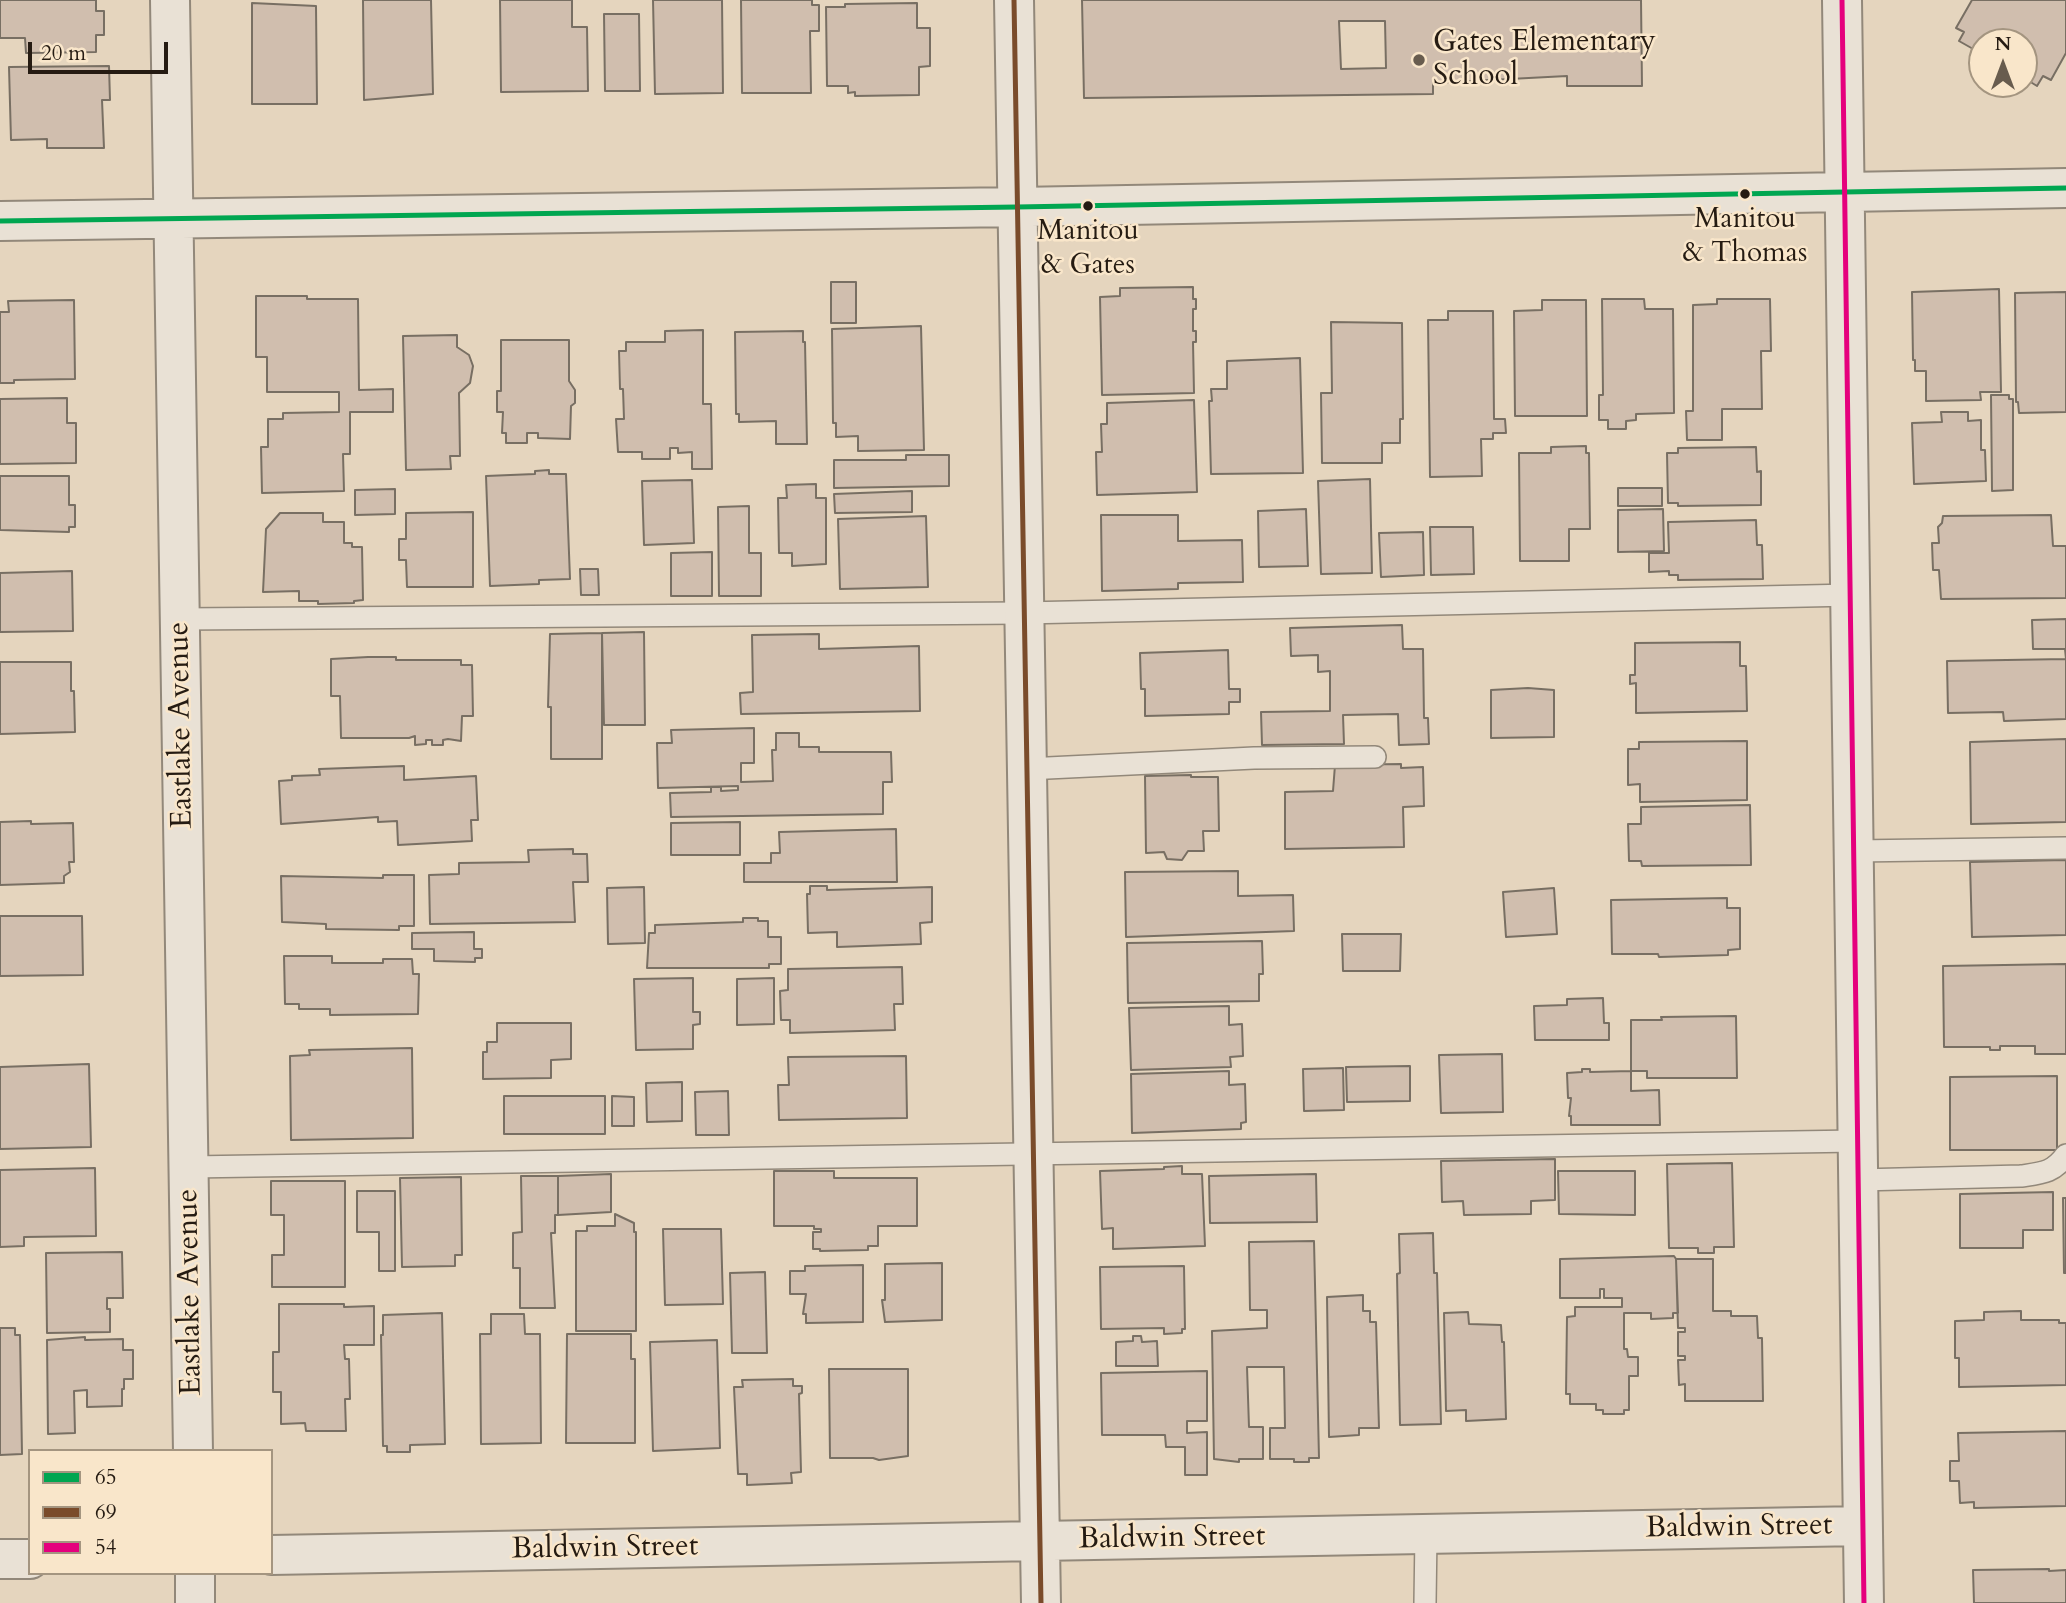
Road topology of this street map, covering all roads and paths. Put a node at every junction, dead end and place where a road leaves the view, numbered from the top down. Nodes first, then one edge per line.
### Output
1 (170, 0) edge
2 (1014, 0) edge
3 (1842, 0) edge
4 (2066, 188) edge
5 (1845, 191) junction
6 (1017, 207) junction
7 (173, 218) junction
8 (0, 221) edge
9 (1852, 595) junction
10 (1023, 613) junction
11 (180, 619) junction
12 (1375, 757) dead end
13 (1027, 769) junction
14 (2066, 848) edge
15 (1855, 851) junction
16 (1857, 1141) junction
17 (1034, 1155) junction
18 (2066, 1156) edge
19 (190, 1167) junction
20 (1859, 1180) junction
21 (193, 1449) edge
22 (1862, 1526) junction
23 (1426, 1534) junction
24 (1040, 1541) junction
25 (273, 1556) edge
26 (0, 1559) edge
27 (28, 1559) edge
28 (195, 1575) edge
29 (195, 1603) edge
30 (1041, 1603) edge
31 (1425, 1603) edge
32 (1864, 1603) edge

1 - 7 street, Eastlake Avenue
2 - 6 street
3 - 5 street
4 - 5 street
5 - 6 street
5 - 9 street
6 - 7 street
6 - 10 street
7 - 8 street
7 - 11 street, Eastlake Avenue
9 - 10 lane
9 - 15 street
10 - 11 lane
10 - 13 street
11 - 19 street, Eastlake Avenue
12 - 13 lane
13 - 17 street
14 - 15 lane
15 - 16 street
16 - 17 lane
16 - 20 street
17 - 19 lane
17 - 24 street
18 - 20 lane
19 - 21 street, Eastlake Avenue
20 - 22 street
22 - 23 street, Baldwin Street
22 - 32 street
23 - 24 street, Baldwin Street
23 - 31 lane
24 - 25 street, Baldwin Street
24 - 30 street
26 - 27 street
28 - 29 street

